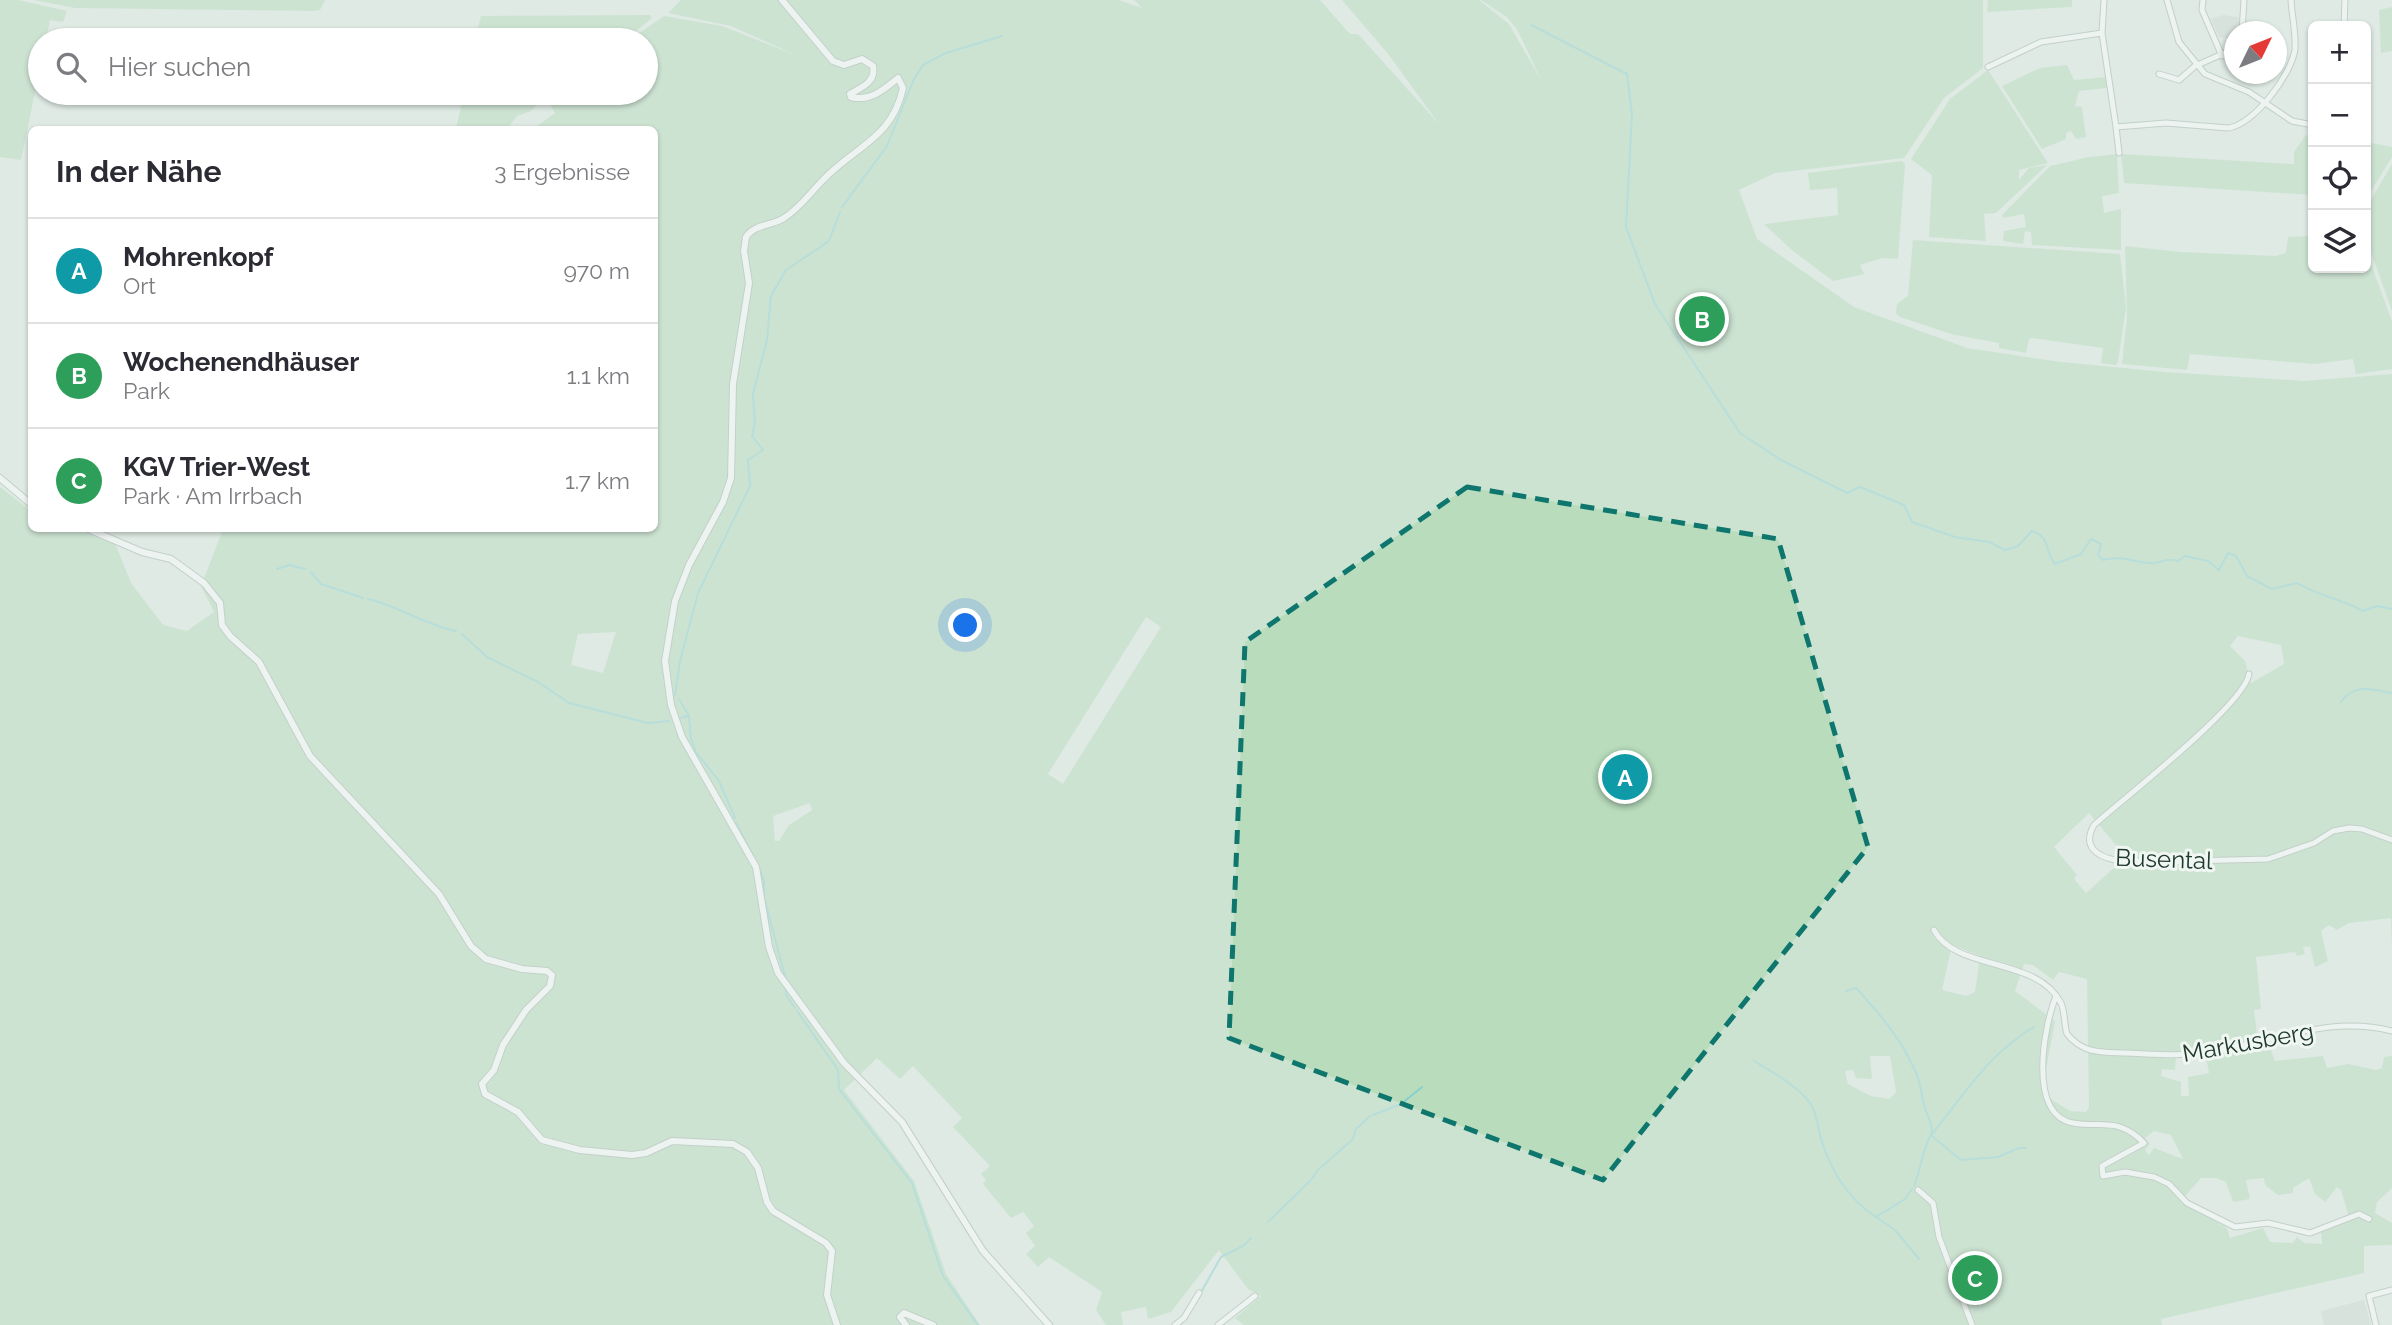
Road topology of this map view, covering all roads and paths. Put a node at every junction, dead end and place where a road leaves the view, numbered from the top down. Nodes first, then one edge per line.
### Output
1 (782, 0) edge
2 (2104, 0) edge
3 (2167, 0) edge
4 (2203, 0) edge
5 (2244, 0) edge
6 (2291, 0) edge
7 (2346, 0) edge
8 (2243, 21) edge
9 (2344, 21) edge
10 (2102, 33) junction
11 (2222, 56) joint
12 (2195, 66) junction
13 (1988, 67) dead end
14 (2159, 74) dead end
15 (2264, 102) junction
16 (2308, 124) edge
17 (2116, 127) junction
18 (2119, 153) dead end
19 (0, 478) edge
20 (28, 502) edge
21 (95, 532) edge
22 (2249, 674) dead end
23 (2392, 840) edge
24 (1934, 929) dead end
25 (2056, 996) junction
26 (2392, 1031) edge
27 (1919, 1190) dead end
28 (2369, 1219) dead end
29 (2392, 1290) edge
30 (1199, 1293) dead end
31 (1255, 1296) dead end
32 (837, 1325) edge
33 (906, 1325) edge
34 (933, 1325) edge
35 (1049, 1325) edge
36 (1175, 1325) edge
37 (1218, 1325) edge
38 (1972, 1325) edge
39 (2376, 1325) edge

1 - 35 street
2 - 10 street
3 - 12 street
4 - 11 street
5 - 8 street
6 - 15 street
7 - 9 street
10 - 13 street
10 - 17 street
11 - 12 street
12 - 14 street
12 - 15 street
15 - 16 street
15 - 17 street
17 - 18 street
19 - 20 street
21 - 32 street
22 - 23 street, Busental
24 - 25 street
25 - 26 street, Markusberg
25 - 28 street
27 - 38 street
29 - 39 street
30 - 36 street
31 - 37 street
33 - 34 street

